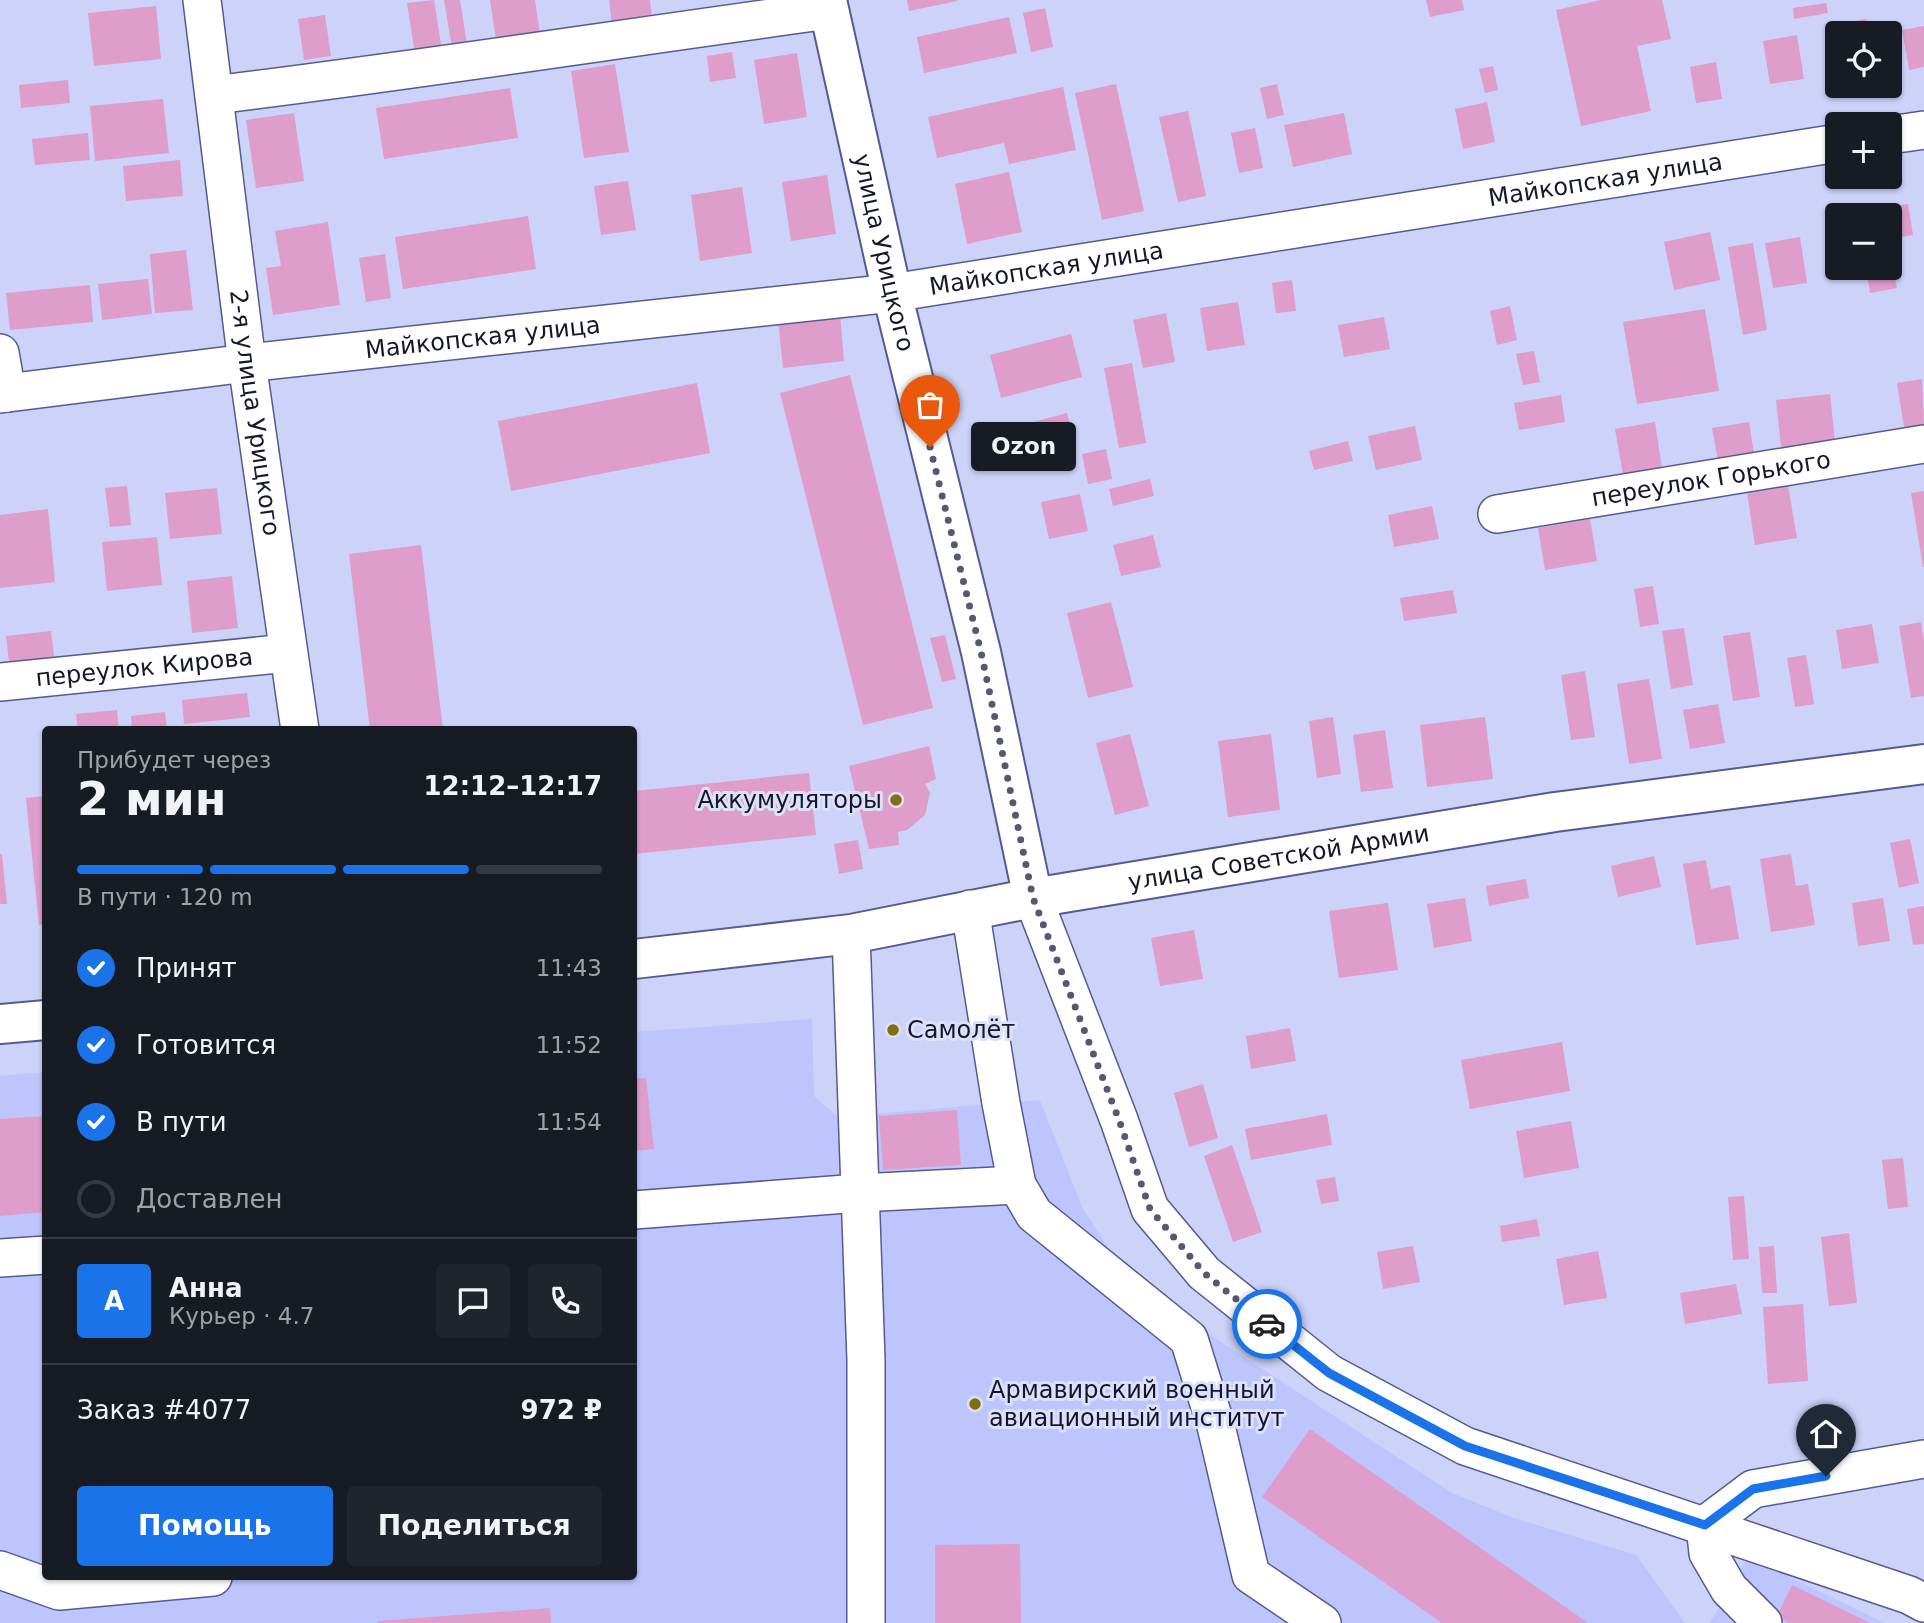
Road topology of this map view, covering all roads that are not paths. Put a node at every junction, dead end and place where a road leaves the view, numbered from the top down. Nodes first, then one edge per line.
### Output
1 (202, 0) edge
2 (828, 5) edge
3 (214, 95) junction
4 (1924, 130) edge
5 (1902, 133) edge
6 (1825, 145) edge
7 (892, 293) junction
8 (0, 353) edge
9 (247, 363) junction
10 (4, 393) edge
11 (1924, 444) edge
12 (1497, 514) dead end
13 (288, 653) junction
14 (0, 682) edge
15 (299, 726) edge
16 (1924, 764) edge
17 (1033, 898) junction
18 (970, 909) junction
19 (851, 934) junction
20 (637, 959) edge
21 (42, 1020) edge
22 (0, 1024) edge
23 (1017, 1185) junction
24 (859, 1193) junction
25 (637, 1210) edge
26 (42, 1255) edge
27 (0, 1258) edge
28 (1924, 1459) edge
29 (1705, 1525) junction
30 (0, 1570) edge
31 (181, 1580) edge
32 (1924, 1603) edge
33 (866, 1623) edge
34 (1322, 1623) edge
35 (1763, 1623) edge

1 - 3 street, 2-я улица Урицкого
2 - 3 street
2 - 7 main road, улица Урицкого
3 - 9 street, 2-я улица Урицкого
4 - 5 street
6 - 7 street, Майкопская улица
7 - 9 street, Майкопская улица
7 - 17 main road, улица Урицкого
8 - 10 street
9 - 10 street, Майкопская улица
9 - 13 street, 2-я улица Урицкого
11 - 12 street, переулок Горького
13 - 14 street, переулок Кирова
13 - 15 street, 2-я улица Урицкого
16 - 17 main road, улица Советской Армии
17 - 18 main road, улица Советской Армии
17 - 29 street, улица Урицкого
18 - 19 main road, улица Советской Армии
18 - 23 street
19 - 20 main road, улица Советской Армии
19 - 24 street
21 - 22 main road
23 - 24 street
23 - 34 street
24 - 25 street
24 - 33 street
26 - 27 street
28 - 29 street
29 - 32 street, улица Урицкого
29 - 35 street
30 - 31 street

